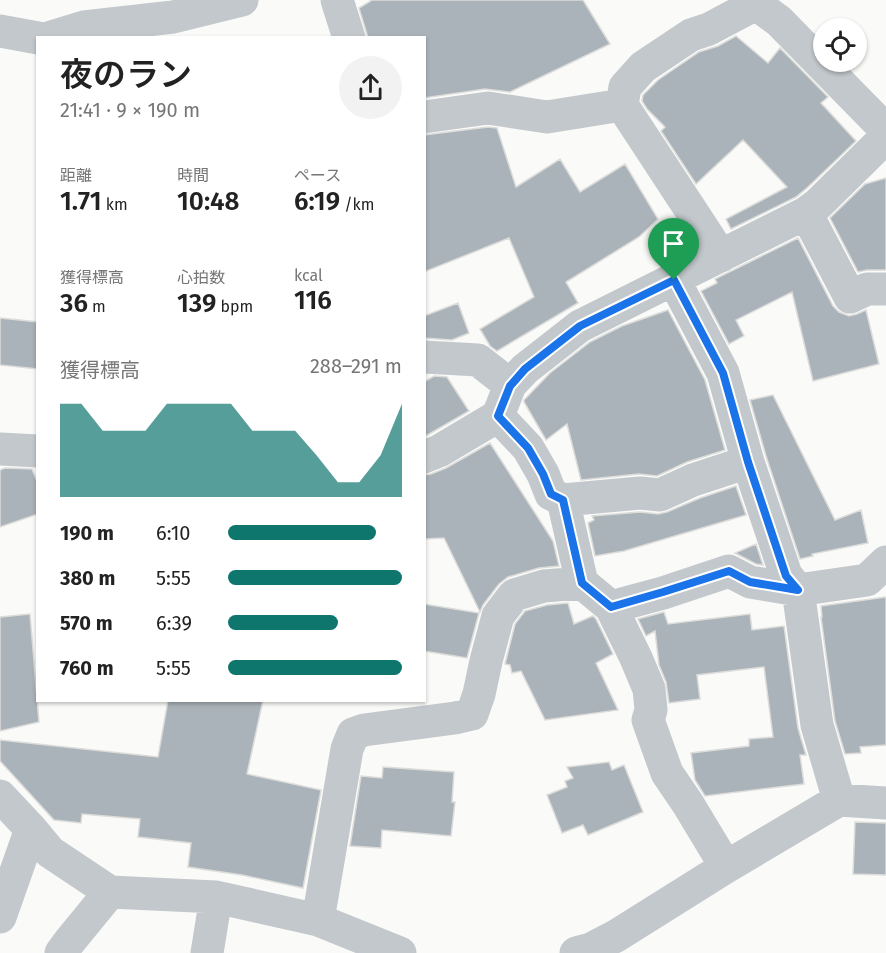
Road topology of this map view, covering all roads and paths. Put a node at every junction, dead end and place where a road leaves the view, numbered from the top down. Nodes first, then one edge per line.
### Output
1 (242, 0) edge
2 (337, 0) edge
3 (0, 31) edge
4 (55, 36) edge
5 (348, 36) edge
6 (36, 38) edge
7 (622, 105) junction
8 (426, 117) edge
9 (886, 129) edge
10 (886, 137) edge
11 (806, 213) junction
12 (721, 256) junction
13 (674, 280) junction
14 (886, 289) edge
15 (426, 357) edge
16 (510, 386) junction
17 (498, 416) junction
18 (0, 449) edge
19 (36, 451) edge
20 (426, 456) edge
21 (748, 462) junction
22 (563, 500) junction
23 (886, 562) edge
24 (582, 583) junction
25 (798, 590) junction
26 (611, 607) junction
27 (0, 796) edge
28 (839, 800) junction
29 (886, 803) edge
30 (31, 829) junction
31 (726, 867) junction
32 (110, 892) junction
33 (216, 897) junction
34 (0, 917) edge
35 (318, 920) junction
36 (617, 945) edge
37 (61, 953) edge
38 (207, 953) edge
39 (400, 953) edge
40 (576, 953) edge

1 - 4 street
2 - 5 street
3 - 6 street
7 - 8 street
7 - 9 street
7 - 12 street
10 - 11 street
11 - 12 street
11 - 14 street
12 - 13 street
13 - 16 street
13 - 21 street
15 - 16 street
16 - 17 street
17 - 20 street
17 - 22 street
18 - 19 street
21 - 22 street
21 - 25 street
22 - 24 street
23 - 25 street
24 - 26 street
24 - 35 street
25 - 26 street
25 - 28 street
26 - 31 street
27 - 30 street
28 - 29 street
28 - 31 street
30 - 32 street
30 - 34 street
31 - 36 street
32 - 33 street
32 - 37 street
33 - 35 street
33 - 38 street
35 - 39 street
36 - 40 street

